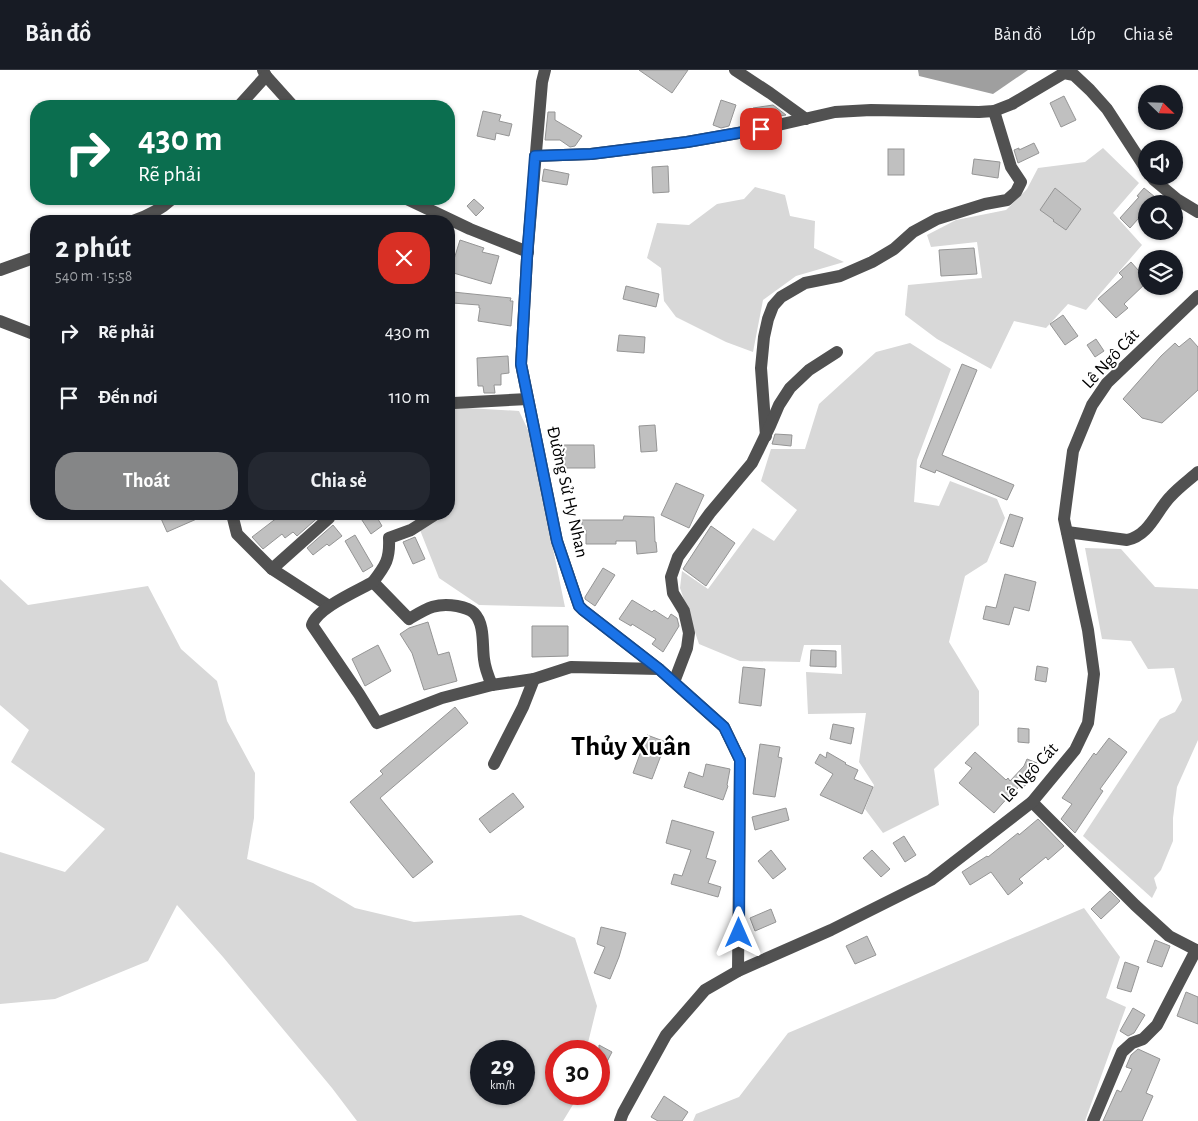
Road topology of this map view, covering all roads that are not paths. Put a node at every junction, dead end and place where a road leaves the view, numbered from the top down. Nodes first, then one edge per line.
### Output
1 (545, 70) edge
2 (736, 70) edge
3 (264, 73) edge
4 (244, 100) edge
5 (287, 100) edge
6 (994, 111) junction
7 (806, 119) junction
8 (535, 156) junction
9 (1138, 157) edge
10 (1160, 185) edge
11 (165, 205) edge
12 (415, 205) edge
13 (1198, 212) edge
14 (150, 215) edge
15 (429, 215) edge
16 (455, 224) edge
17 (528, 252) junction
18 (30, 259) edge
19 (0, 270) edge
20 (1198, 296) edge
21 (0, 321) edge
22 (30, 333) edge
23 (837, 352) dead end
24 (528, 399) junction
25 (455, 403) edge
26 (766, 436) junction
27 (1198, 472) edge
28 (234, 520) edge
29 (328, 520) edge
30 (427, 520) edge
31 (1067, 532) junction
32 (272, 569) junction
33 (373, 582) junction
34 (329, 606) junction
35 (659, 669) junction
36 (534, 680) junction
37 (674, 682) junction
38 (492, 685) junction
39 (494, 764) dead end
40 (1032, 802) junction
41 (1197, 950) edge
42 (738, 971) junction
43 (620, 1121) edge
44 (1093, 1121) edge

1 - 8 street, Đường Sử Hy Nhan
2 - 7 street
3 - 4 street
3 - 5 street
6 - 7 street
6 - 9 street
6 - 26 street
7 - 8 street
8 - 17 street, Đường Sử Hy Nhan
10 - 13 street
11 - 14 street
12 - 15 street
16 - 17 street
17 - 24 street, Đường Sử Hy Nhan
18 - 19 street
20 - 31 street, Lê Ngô Cát
21 - 22 street
23 - 26 street
24 - 25 street
24 - 35 street, Đường Sử Hy Nhan
26 - 37 street
27 - 31 street
28 - 32 street
29 - 32 street
30 - 33 street
31 - 40 street, Lê Ngô Cát
32 - 34 street
33 - 34 street
33 - 38 street
34 - 38 street
35 - 36 street
35 - 37 street, Đường Sử Hy Nhan
36 - 38 street
36 - 39 street
37 - 42 street, Đường Sử Hy Nhan
40 - 41 street
40 - 42 street, Lê Ngô Cát
41 - 44 street
42 - 43 street, Lê Ngô Cát

